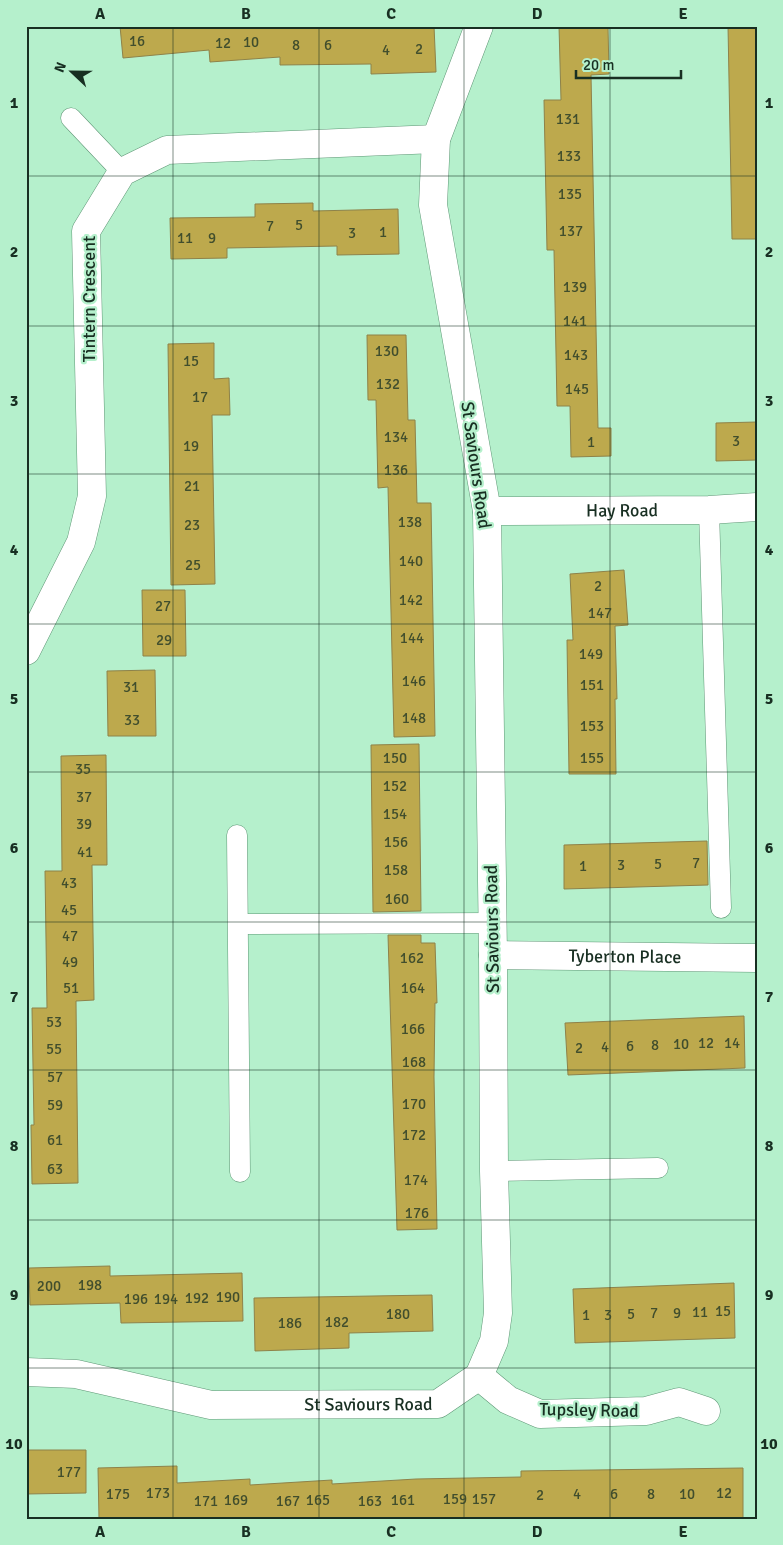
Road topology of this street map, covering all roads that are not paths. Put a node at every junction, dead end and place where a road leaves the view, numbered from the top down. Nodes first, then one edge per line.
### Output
1 (479, 26) edge
2 (72, 118) dead end
3 (436, 139) junction
4 (122, 172) junction
5 (757, 507) edge
6 (709, 510) junction
7 (486, 511) junction
8 (26, 651) edge
9 (237, 835) dead end
10 (721, 908) dead end
11 (492, 923) junction
12 (238, 924) junction
13 (493, 955) junction
14 (757, 958) edge
15 (658, 1168) dead end
16 (494, 1171) junction
17 (240, 1172) dead end
18 (26, 1372) edge
19 (479, 1376) junction
20 (706, 1411) dead end

1 - 3 street, St Saviours Road
2 - 4 lane
3 - 4 street
3 - 7 street, St Saviours Road
4 - 8 street, Tintern Crescent
5 - 6 street, Hay Road
6 - 7 street, Hay Road
6 - 10 lane
7 - 11 street, St Saviours Road
9 - 12 lane
11 - 12 lane
11 - 13 street, St Saviours Road
12 - 17 lane
13 - 14 street, Tyberton Place
13 - 16 street, St Saviours Road
15 - 16 lane
16 - 19 street, St Saviours Road
18 - 19 street, St Saviours Road
19 - 20 street, Tupsley Road

